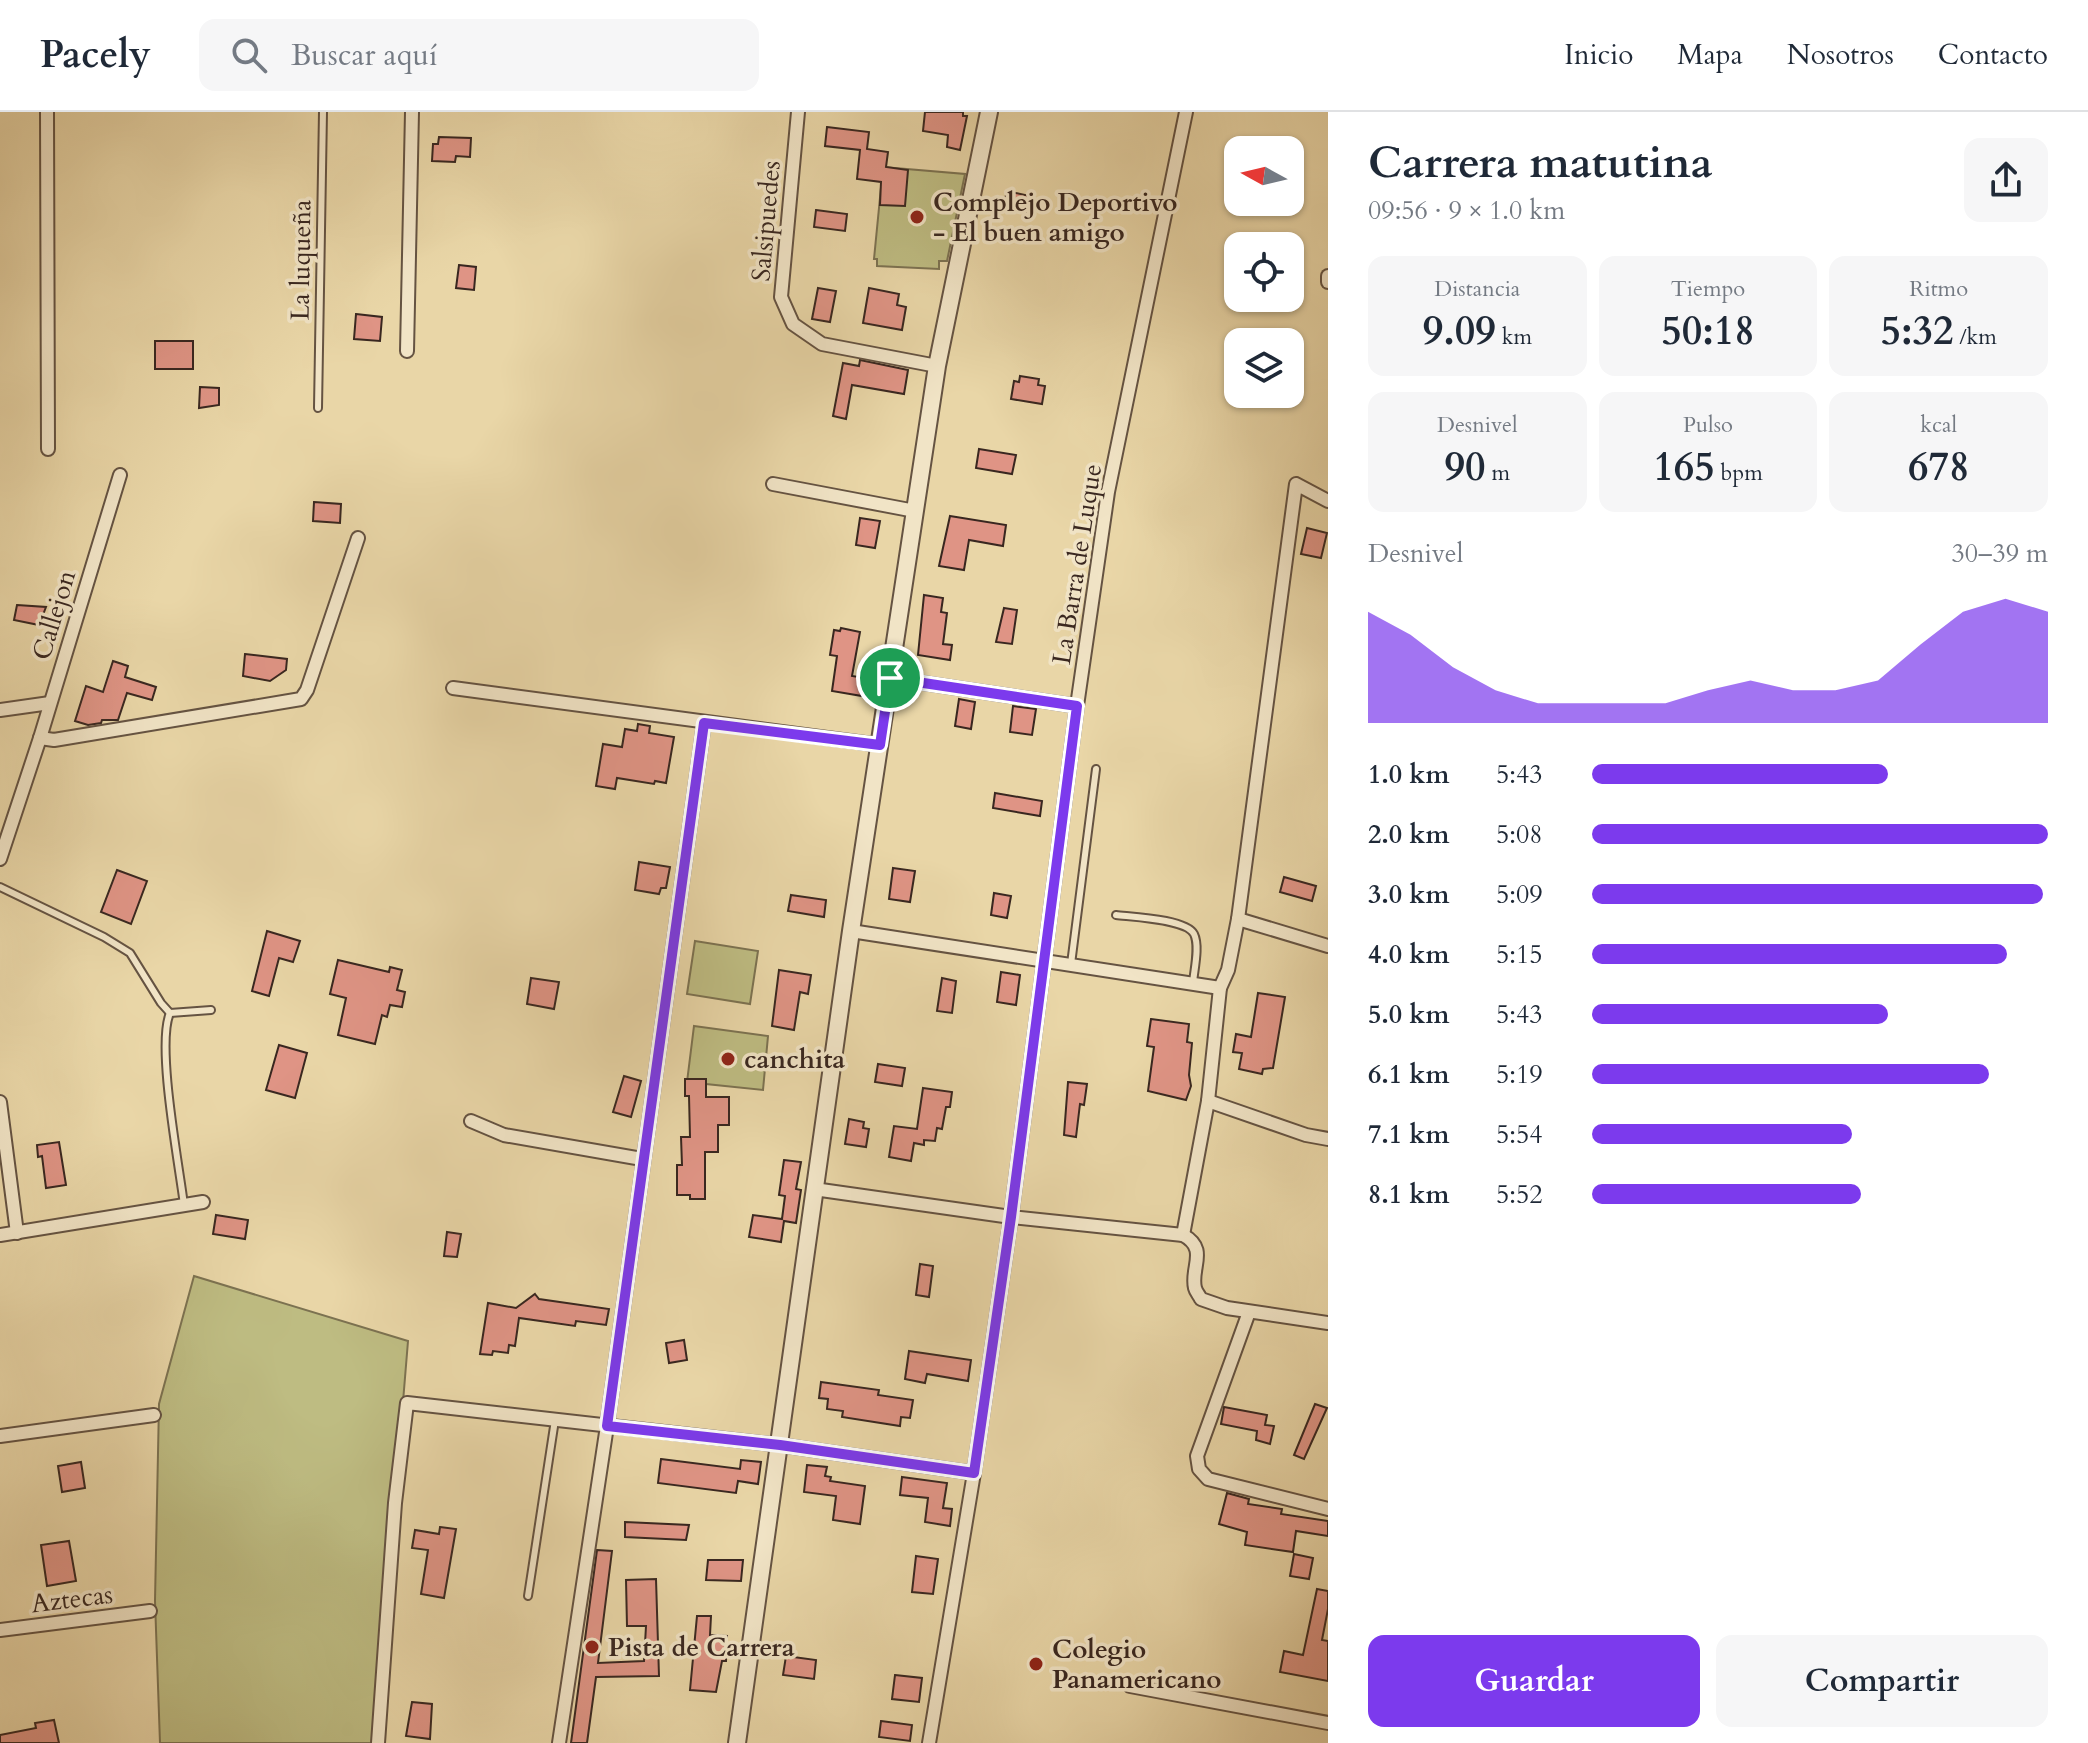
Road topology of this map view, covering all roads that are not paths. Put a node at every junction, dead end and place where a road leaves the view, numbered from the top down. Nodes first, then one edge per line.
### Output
1 (47, 112) edge
2 (323, 112) edge
3 (412, 112) edge
4 (798, 112) edge
5 (989, 112) edge
6 (1186, 112) edge
7 (407, 351) dead end
8 (937, 366) junction
9 (318, 408) dead end
10 (48, 449) dead end
11 (120, 475) dead end
12 (773, 484) dead end
13 (1328, 501) edge
14 (915, 511) junction
15 (358, 538) dead end
16 (890, 678) junction
17 (453, 688) dead end
18 (50, 703) junction
19 (1077, 706) junction
20 (0, 710) edge
21 (704, 723) junction
22 (40, 738) junction
23 (880, 745) junction
24 (1096, 769) dead end
25 (0, 859) edge
26 (0, 887) edge
27 (1116, 915) dead end
28 (1238, 919) junction
29 (851, 931) junction
30 (1328, 946) edge
31 (1045, 959) junction
32 (1071, 964) junction
33 (1193, 983) junction
34 (1220, 988) junction
35 (211, 1010) dead end
36 (170, 1013) junction
37 (1208, 1101) junction
38 (0, 1102) edge
39 (471, 1121) dead end
40 (1328, 1139) edge
41 (642, 1159) junction
42 (814, 1189) junction
43 (203, 1202) dead end
44 (184, 1205) junction
45 (1011, 1217) junction
46 (17, 1233) junction
47 (0, 1235) edge
48 (1183, 1235) junction
49 (1249, 1312) junction
50 (1328, 1323) edge
51 (154, 1415) dead end
52 (555, 1420) junction
53 (607, 1426) junction
54 (0, 1436) edge
55 (780, 1445) junction
56 (974, 1473) junction
57 (1328, 1509) edge
58 (528, 1596) dead end
59 (150, 1611) dead end
60 (0, 1630) edge
61 (1130, 1686) dead end
62 (1328, 1723) edge
63 (378, 1743) edge
64 (559, 1743) edge
65 (737, 1743) edge
66 (929, 1743) edge

1 - 10 street
2 - 9 lane, La luqueña
3 - 7 street
4 - 8 street, Salsipuedes
5 - 8 street
6 - 19 street, La Barra de Luque
8 - 14 street
11 - 18 street, Callejon
12 - 14 street
13 - 28 street
14 - 16 street
15 - 22 street
16 - 19 street
16 - 23 street
17 - 21 street
18 - 20 street
18 - 22 street, Callejon
19 - 31 street, La Barra de Luque
21 - 23 street
21 - 41 street
22 - 25 street, Callejon
23 - 29 street
24 - 32 lane
26 - 36 lane
27 - 33 lane
28 - 30 street
28 - 34 street
29 - 31 street
29 - 42 street
31 - 32 street
31 - 45 street, La Barra de Luque
32 - 33 street
33 - 34 street
34 - 37 street
35 - 36 lane
36 - 44 lane
37 - 40 street
37 - 48 street
38 - 46 street
39 - 41 street
41 - 53 street
42 - 45 street
42 - 55 street
43 - 44 street
44 - 46 street
45 - 48 street
45 - 56 street, La Barra de Luque
46 - 47 street
48 - 49 street
49 - 50 street
49 - 57 street
51 - 54 street
52 - 53 street
52 - 58 lane
52 - 63 street
53 - 55 street
53 - 64 street
55 - 56 street
55 - 65 street
56 - 66 street, La Barra de Luque
59 - 60 street, Aztecas
61 - 62 street

